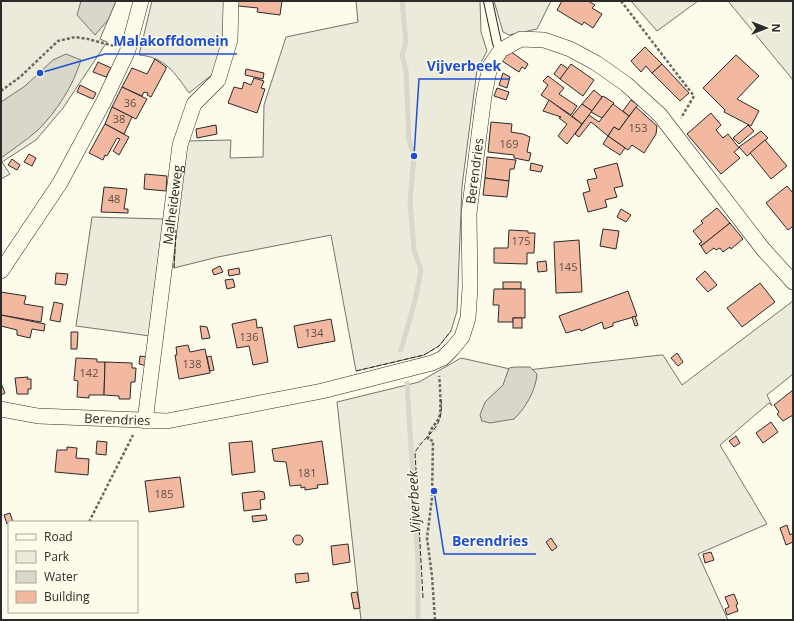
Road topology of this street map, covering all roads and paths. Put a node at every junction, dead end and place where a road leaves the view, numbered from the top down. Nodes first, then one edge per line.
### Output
1 (141, 1) edge
2 (231, 1) edge
3 (488, 1) edge
4 (621, 1) edge
5 (128, 50) junction
6 (501, 50) junction
7 (1, 91) edge
8 (673, 131) junction
9 (1, 271) edge
10 (793, 282) edge
11 (432, 363) junction
12 (1, 409) edge
13 (140, 421) junction
14 (90, 521) edge
15 (435, 620) edge

1 - 5 street
2 - 13 street, Malheideweg
3 - 6 lane
4 - 8 path
5 - 7 path
5 - 9 street
6 - 8 street, Berendries
6 - 11 street, Berendries
8 - 10 street, Berendries
11 - 13 street, Berendries
11 - 15 path
12 - 13 street, Berendries
13 - 14 path

